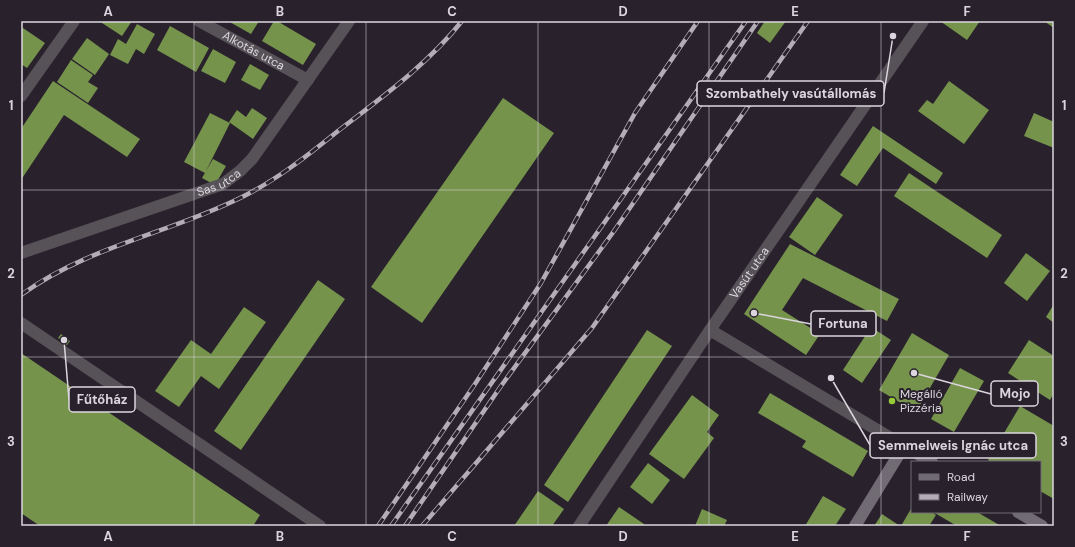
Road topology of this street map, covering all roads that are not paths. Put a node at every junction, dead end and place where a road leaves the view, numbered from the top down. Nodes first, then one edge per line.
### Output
1 (74, 21) edge
2 (199, 21) edge
3 (349, 21) edge
4 (922, 21) edge
5 (308, 80) junction
6 (21, 96) edge
7 (21, 253) edge
8 (21, 323) edge
9 (710, 330) junction
10 (904, 446) junction
11 (930, 461) edge
12 (1020, 513) edge
13 (320, 526) edge
14 (579, 526) edge
15 (855, 526) edge
16 (1042, 526) edge

1 - 6 street
2 - 5 street, Alkotás utca
3 - 5 street, Sas utca
4 - 9 street, Vasút utca
5 - 7 street, Sas utca
8 - 13 street
9 - 10 street
9 - 14 street, Vasút utca
10 - 11 street
10 - 15 street
12 - 16 street

